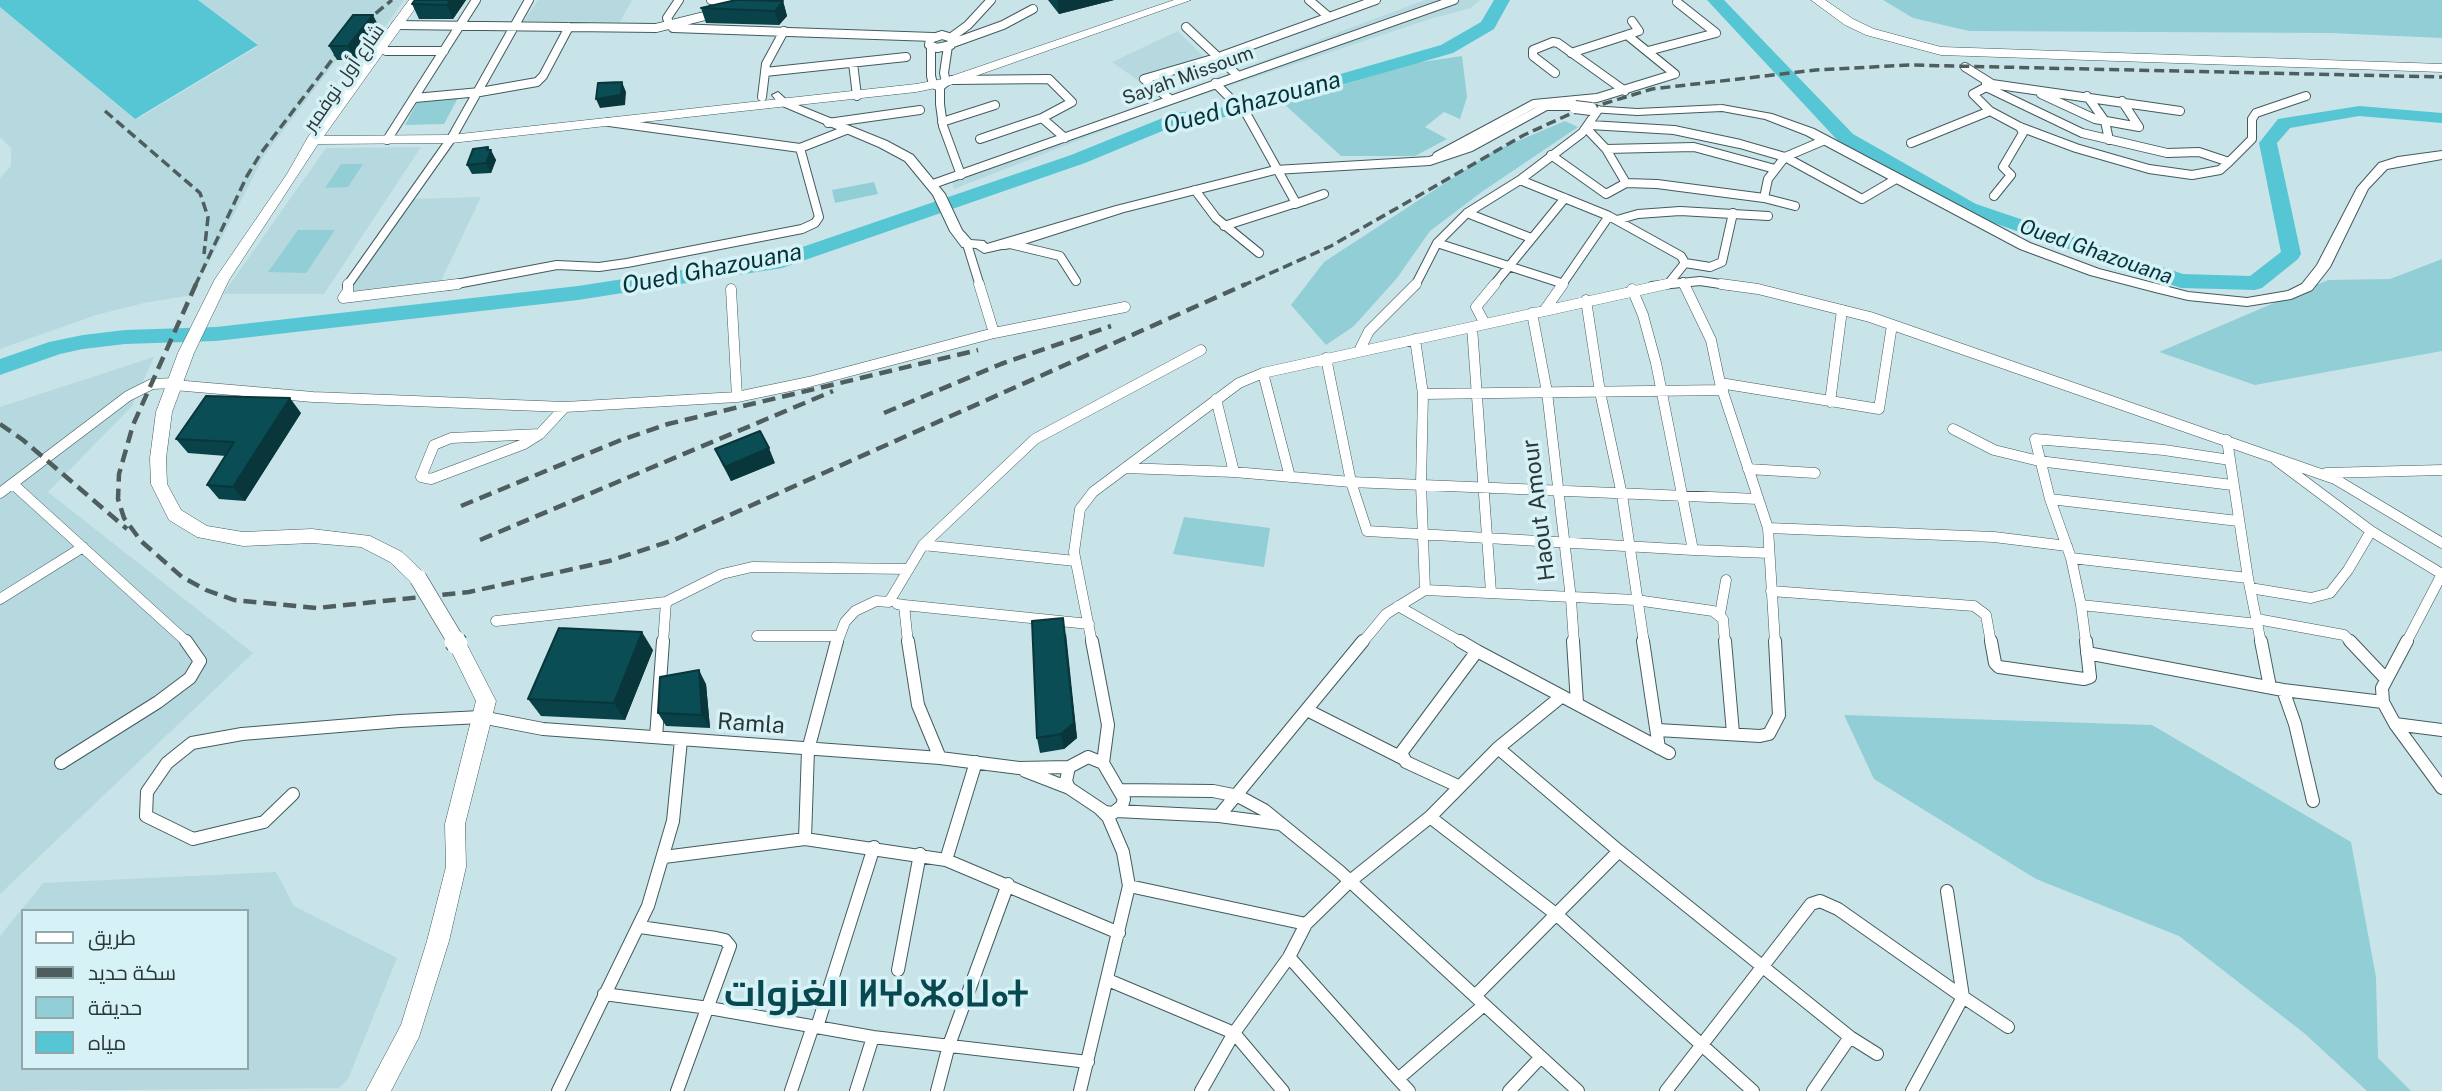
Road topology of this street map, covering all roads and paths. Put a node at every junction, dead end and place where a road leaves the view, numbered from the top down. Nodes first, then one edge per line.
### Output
1 (415, 0) edge
2 (421, 0) edge
3 (476, 0) edge
4 (529, 0) edge
5 (679, 0) edge
6 (712, 0) edge
7 (990, 0) edge
8 (1171, 0) edge
9 (1185, 0) edge
10 (1309, 0) edge
11 (1376, 0) edge
12 (1454, 0) edge
13 (1817, 0) edge
14 (1677, 2) dead end
15 (1032, 9) dead end
16 (1146, 11) junction
17 (1329, 17) junction
18 (1632, 22) dead end
19 (400, 25) junction
20 (670, 25) junction
21 (460, 26) junction
22 (512, 26) junction
23 (569, 27) junction
24 (1186, 27) dead end
25 (656, 28) junction
26 (783, 31) junction
27 (1627, 35) junction
28 (932, 42) junction
29 (950, 42) junction
30 (386, 51) junction
31 (444, 51) junction
32 (1648, 51) junction
33 (1571, 53) junction
34 (906, 57) dead end
35 (1216, 58) junction
36 (1962, 61) junction
37 (853, 63) junction
38 (2442, 68) edge
39 (765, 72) junction
40 (1555, 73) dead end
41 (1237, 75) junction
42 (941, 80) junction
43 (1215, 83) junction
44 (1988, 84) junction
45 (2034, 90) junction
46 (857, 91) junction
47 (1625, 91) junction
48 (480, 92) junction
49 (2087, 96) junction
50 (2306, 96) dead end
51 (762, 97) junction
52 (415, 98) junction
53 (1170, 99) junction
54 (790, 100) junction
55 (2122, 101) junction
56 (995, 105) dead end
57 (920, 110) dead end
58 (1990, 111) junction
59 (2180, 111) dead end
60 (1042, 118) junction
61 (1593, 120) junction
62 (2105, 121) junction
63 (606, 122) junction
64 (942, 122) junction
65 (828, 123) junction
66 (2020, 127) junction
67 (846, 130) junction
68 (2082, 133) junction
69 (454, 134) junction
70 (322, 136) junction
71 (390, 136) junction
72 (1065, 138) junction
73 (980, 139) dead end
74 (1825, 140) junction
75 (2109, 140) junction
76 (1911, 143) dead end
77 (800, 148) junction
78 (2076, 148) junction
79 (1606, 149) junction
80 (1551, 155) junction
81 (2442, 155) edge
82 (1785, 158) junction
83 (1412, 162) junction
84 (2229, 162) junction
85 (1774, 169) junction
86 (1275, 170) junction
87 (961, 175) junction
88 (1896, 179) junction
89 (1520, 180) junction
90 (1626, 183) junction
91 (936, 189) junction
92 (1195, 190) junction
93 (1709, 191) junction
94 (1324, 194) dead end
95 (1994, 196) dead end
96 (1565, 198) junction
97 (1764, 198) junction
98 (1296, 204) junction
99 (1795, 206) dead end
100 (1710, 212) junction
101 (1467, 213) junction
102 (1733, 213) junction
103 (1768, 216) dead end
104 (1613, 218) junction
105 (1224, 226) junction
106 (1531, 238) junction
107 (1437, 243) junction
108 (967, 244) junction
109 (984, 249) junction
110 (1259, 253) dead end
111 (1685, 263) junction
112 (1507, 266) junction
113 (1076, 281) dead end
114 (1683, 282) junction
115 (1561, 283) junction
116 (1669, 283) junction
117 (731, 289) dead end
118 (1632, 289) junction
119 (1586, 300) junction
120 (1125, 307) dead end
121 (1842, 310) junction
122 (1544, 311) junction
123 (1532, 313) junction
124 (1485, 324) junction
125 (1892, 325) junction
126 (1472, 327) junction
127 (994, 333) junction
128 (1415, 339) junction
129 (1201, 350) dead end
130 (1359, 351) junction
131 (1326, 358) junction
132 (1263, 373) junction
133 (175, 384) junction
134 (1721, 387) junction
135 (1662, 391) junction
136 (1547, 392) junction
137 (1600, 392) junction
138 (1477, 393) junction
139 (1423, 394) junction
140 (737, 397) junction
141 (1216, 399) junction
142 (1830, 402) junction
143 (565, 407) junction
144 (1953, 429) dead end
145 (540, 434) junction
146 (2227, 439) junction
147 (2265, 453) junction
148 (2230, 460) junction
149 (2039, 461) junction
150 (1125, 468) junction
151 (1748, 469) junction
152 (2442, 470) edge
153 (1234, 472) junction
154 (2317, 472) junction
155 (1815, 473) dead end
156 (1290, 477) junction
157 (1351, 482) junction
158 (1421, 484) junction
159 (14, 485) junction
160 (2232, 485) junction
161 (1484, 488) junction
162 (1558, 492) junction
163 (0, 493) edge
164 (1622, 495) junction
165 (1683, 498) junction
166 (1758, 499) junction
167 (2050, 499) junction
168 (2238, 521) junction
169 (1768, 528) junction
170 (2371, 531) junction
171 (1424, 535) junction
172 (1488, 539) junction
173 (1564, 542) junction
174 (2442, 543) edge
175 (923, 545) junction
176 (1629, 546) junction
177 (2067, 546) junction
178 (83, 547) junction
179 (1693, 550) junction
180 (1769, 553) junction
181 (2071, 558) junction
182 (1075, 561) junction
183 (909, 569) junction
184 (2442, 574) edge
185 (1726, 580) dead end
186 (2249, 583) junction
187 (1425, 590) junction
188 (1771, 591) junction
189 (1491, 592) junction
190 (0, 598) edge
191 (1571, 599) junction
192 (1636, 600) junction
193 (666, 601) junction
194 (889, 602) junction
195 (904, 605) junction
196 (2081, 605) junction
197 (1398, 606) junction
198 (1720, 614) junction
199 (496, 621) dead end
200 (2257, 621) junction
201 (1089, 624) junction
202 (757, 636) dead end
203 (838, 636) junction
204 (1477, 651) junction
205 (2087, 653) junction
206 (2385, 678) junction
207 (2270, 687) junction
208 (2283, 690) junction
209 (1562, 696) junction
210 (2384, 702) junction
211 (1577, 703) junction
212 (1307, 710) junction
213 (481, 717) junction
214 (2395, 724) junction
215 (1658, 730) junction
216 (2442, 730) edge
217 (1733, 733) junction
218 (656, 737) junction
219 (681, 740) junction
220 (1498, 748) junction
221 (808, 750) junction
222 (940, 758) junction
223 (1404, 759) junction
224 (976, 762) junction
225 (61, 763) dead end
226 (1103, 763) junction
227 (1069, 767) junction
228 (1019, 768) junction
229 (1458, 786) junction
230 (1069, 788) junction
231 (2442, 788) edge
232 (1119, 790) junction
233 (293, 794) dead end
234 (1238, 796) junction
235 (2313, 801) dead end
236 (1108, 813) junction
237 (1219, 816) junction
238 (1430, 817) junction
239 (1281, 824) junction
240 (805, 839) junction
241 (874, 847) junction
242 (1619, 852) junction
243 (920, 854) junction
244 (664, 857) junction
245 (946, 860) junction
246 (1349, 882) junction
247 (1008, 884) junction
248 (1129, 886) junction
249 (1947, 891) dead end
250 (1557, 915) junction
251 (1306, 924) junction
252 (640, 927) junction
253 (1119, 933) junction
254 (1289, 957) junction
255 (1762, 967) junction
256 (898, 970) dead end
257 (1108, 980) junction
258 (604, 994) junction
259 (1963, 998) junction
260 (1480, 1000) junction
261 (709, 1008) junction
262 (815, 1027) junction
263 (2008, 1027) dead end
264 (1234, 1033) junction
265 (873, 1037) junction
266 (1850, 1037) junction
267 (949, 1045) junction
268 (1700, 1045) junction
269 (1877, 1055) dead end
270 (1541, 1057) junction
271 (1088, 1062) junction
272 (1398, 1079) junction
273 (378, 1091) edge
274 (558, 1091) edge
275 (677, 1091) edge
276 (790, 1091) edge
277 (856, 1091) edge
278 (937, 1091) edge
279 (1080, 1091) edge
280 (1201, 1091) edge
281 (1283, 1091) edge
282 (1409, 1091) edge
283 (1509, 1091) edge
284 (1578, 1091) edge
285 (1665, 1091) edge
286 (1753, 1091) edge
287 (1813, 1091) edge
288 (1912, 1091) edge

1 - 19 main road, شارع أول نوفمبر
2 - 19 main road, شارع أول نوفمبر
3 - 21 street
4 - 22 street
5 - 20 street
6 - 20 street
7 - 29 street
8 - 16 main road
9 - 16 main road
10 - 17 street
11 - 17 street
12 - 41 street, Sayah Missoum
13 - 36 main road
14 - 32 street
15 - 29 street
16 - 42 main road
17 - 35 street
18 - 27 street
19 - 21 street
19 - 30 main road, شارع أول نوفمبر
19 - 70 main road, شارع أول نوفمبر
20 - 25 street
21 - 22 street
21 - 31 street
22 - 23 street
22 - 48 street
23 - 25 street
23 - 48 street
24 - 35 street
25 - 26 street
26 - 28 street
26 - 39 street
27 - 32 street
27 - 33 street
28 - 29 street
28 - 29 street
28 - 42 street
29 - 42 street
30 - 31 street
30 - 70 main road, شارع أول نوفمبر
31 - 52 street
32 - 47 street
33 - 40 street
33 - 47 street
34 - 37 street
35 - 41 street
35 - 53 street
36 - 38 main road
36 - 44 street
37 - 39 street
37 - 46 street
39 - 51 street
41 - 43 street, Sayah Missoum
42 - 46 main road
42 - 60 street
42 - 64 street
43 - 53 street, Sayah Missoum
43 - 86 street
44 - 45 street
44 - 58 street
44 - 68 street
45 - 49 street
45 - 62 street
46 - 54 main road
47 - 83 street
48 - 52 street
48 - 69 street
49 - 55 street
49 - 62 street
50 - 84 street
51 - 54 main road
51 - 69 main road
52 - 71 street
53 - 72 street, Sayah Missoum
54 - 63 main road
54 - 65 main road
55 - 59 street
55 - 62 street
56 - 64 street
57 - 65 street
58 - 66 street
58 - 76 street
60 - 72 street
60 - 73 street
61 - 74 main road
61 - 79 street
61 - 80 street
61 - 82 street
61 - 83 main road, bridge
62 - 75 street
63 - 69 main road
63 - 77 street
64 - 87 street
65 - 67 main road
66 - 78 street
66 - 95 street
67 - 77 street
67 - 91 main road
68 - 75 street
68 - 78 street
69 - 71 main road
69 - 77 street
70 - 71 main road
70 - 133 main road
72 - 87 street, Sayah Missoum
74 - 82 street
74 - 88 main road
75 - 84 street
78 - 84 street
79 - 85 street
79 - 90 street
80 - 89 street
80 - 90 street
81 - 88 main road
82 - 85 street
82 - 88 street
83 - 86 main road
85 - 97 street
86 - 92 main road
86 - 98 street
87 - 91 street, Sayah Missoum
89 - 96 street
89 - 101 street
90 - 93 street
91 - 108 main road
92 - 105 street
92 - 109 main road
93 - 97 street
93 - 100 street
94 - 98 street
96 - 104 street
96 - 106 street
97 - 99 street
98 - 105 street
100 - 102 street
100 - 104 street
101 - 106 street
101 - 107 street
102 - 103 street
102 - 111 street
104 - 111 street
104 - 115 street
105 - 110 street
106 - 112 street
107 - 112 street
107 - 130 street
108 - 109 main road
108 - 127 street
109 - 113 street
111 - 116 street
112 - 115 street
112 - 124 street
114 - 116 street
114 - 121 street
114 - 134 street
115 - 122 street
116 - 118 street
117 - 140 street
118 - 119 street
118 - 135 street
119 - 122 street
119 - 137 street
120 - 127 street
121 - 125 street
121 - 142 street
122 - 123 street
123 - 124 street
123 - 136 street, Haout Amour
124 - 126 street
125 - 142 street
125 - 146 street
126 - 128 street
126 - 138 street
127 - 140 street
128 - 130 street
128 - 139 street
129 - 175 street
130 - 131 street
131 - 132 street
131 - 157 street
132 - 141 street
132 - 156 street
133 - 143 street
133 - 159 street
133 - 213 main road, bridge
134 - 135 street
134 - 142 street
134 - 151 street
135 - 137 street
135 - 165 street
136 - 137 street
136 - 138 street
136 - 162 street, Haout Amour
137 - 164 street
138 - 139 street
138 - 161 street
139 - 158 street
140 - 143 street
141 - 150 street
141 - 153 street
143 - 145 street
144 - 149 street
145 - 145 street
146 - 147 street
146 - 148 street
147 - 154 street
147 - 170 street
148 - 149 street
148 - 160 street
149 - 160 street
149 - 167 street
150 - 153 street
150 - 182 street
151 - 155 street
151 - 166 street
152 - 154 street
153 - 156 street
154 - 174 street
156 - 157 street
157 - 158 street
157 - 171 street
158 - 161 street
158 - 171 street
159 - 163 street
159 - 178 street
160 - 168 street
161 - 162 street
161 - 172 street
162 - 164 street
162 - 173 street, Haout Amour
164 - 165 street
164 - 176 street
165 - 166 street
165 - 179 street
166 - 169 street
167 - 168 street
167 - 177 street
168 - 186 street
169 - 177 street
169 - 180 street
170 - 184 street
170 - 186 street
171 - 172 street
171 - 187 street
172 - 173 street
172 - 189 street
173 - 176 street
173 - 191 street, Haout Amour
175 - 182 street
175 - 183 street
176 - 179 street
176 - 192 street
177 - 181 street
178 - 190 street
178 - 225 street
179 - 180 street
180 - 188 street
181 - 186 street
181 - 196 street
182 - 201 street
183 - 193 street
183 - 194 street
184 - 206 street
185 - 198 street
186 - 200 street
187 - 189 street
187 - 197 street
188 - 205 street
188 - 217 street
189 - 191 street
191 - 192 street
191 - 211 street, Haout Amour
192 - 198 street
192 - 215 street
193 - 199 street
193 - 218 street
194 - 195 street
194 - 203 street
195 - 201 street
195 - 222 street
196 - 200 street
196 - 205 street
197 - 204 street
197 - 212 street
198 - 217 street
200 - 206 street
200 - 207 street
201 - 226 street
202 - 203 street
203 - 221 street
204 - 209 street
204 - 223 street
205 - 207 street
206 - 210 street
207 - 208 street
208 - 210 street
208 - 235 street
209 - 211 street
209 - 220 street
210 - 214 street
211 - 215 street
212 - 223 street
212 - 234 street
213 - 218 street, Ramla
213 - 233 street, Ramla
213 - 273 main road
214 - 216 street
214 - 231 street
215 - 217 street
218 - 219 street, Ramla
219 - 221 street, Ramla
219 - 244 street
220 - 229 street
220 - 242 street
221 - 222 street, Ramla
221 - 240 street
222 - 224 street, Ramla
223 - 229 street
224 - 228 street, Ramla
224 - 245 street
226 - 227 street
226 - 232 street
227 - 228 street
227 - 230 street
228 - 230 street
229 - 238 street
230 - 236 street
232 - 234 street
232 - 236 street
234 - 237 street
234 - 239 street
236 - 237 street
236 - 248 street
237 - 239 street
238 - 246 street
238 - 250 street
239 - 246 street
240 - 241 street
240 - 244 street
241 - 243 street
241 - 262 street
242 - 250 street
242 - 255 street
243 - 245 street
243 - 256 street
244 - 252 street
245 - 247 street
246 - 251 street
246 - 260 street
247 - 253 street
247 - 267 street
248 - 251 street
248 - 253 street
249 - 259 street
250 - 260 street
250 - 268 street
251 - 254 street
252 - 258 street
252 - 261 street
253 - 257 street
254 - 264 street
254 - 272 street
255 - 259 street
255 - 266 street
255 - 268 street
257 - 264 street
257 - 271 street
258 - 261 street
258 - 274 street
259 - 263 street
259 - 288 street
260 - 270 street
260 - 272 street
261 - 262 street
261 - 275 street
262 - 265 street
262 - 276 street
264 - 280 street
264 - 281 street
265 - 267 street
265 - 277 street
266 - 269 street
266 - 287 street
267 - 271 street
267 - 278 street
268 - 285 street
268 - 286 street
270 - 283 street
270 - 284 street
271 - 279 street
272 - 282 street

